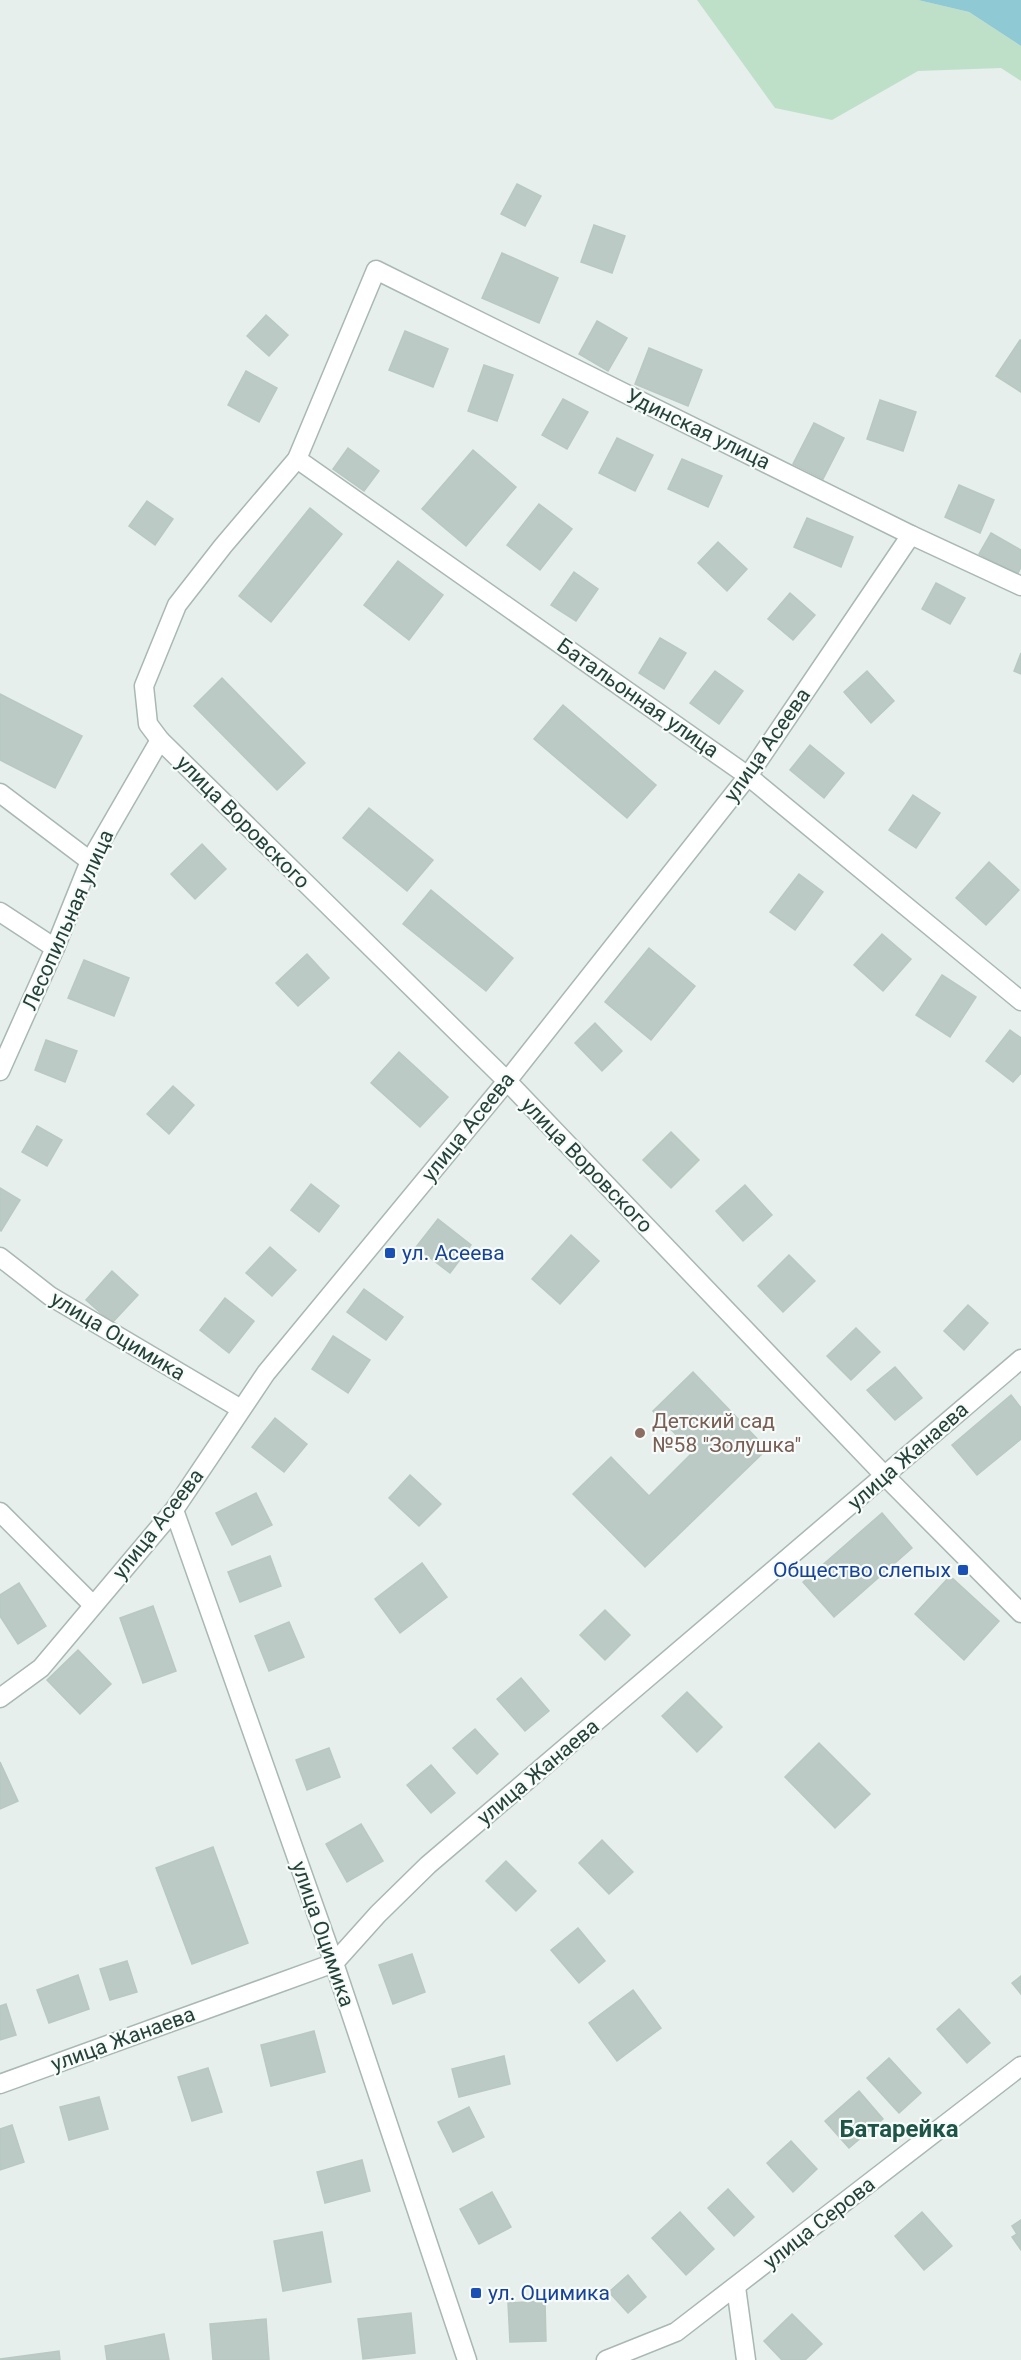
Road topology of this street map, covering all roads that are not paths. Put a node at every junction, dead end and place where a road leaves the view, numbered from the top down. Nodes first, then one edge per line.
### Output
1 (297, 459) junction
2 (911, 535) junction
3 (1021, 586) edge
4 (160, 740) junction
5 (748, 776) junction
6 (0, 793) edge
7 (90, 861) junction
8 (0, 912) edge
9 (55, 948) junction
10 (1021, 1001) edge
11 (0, 1071) edge
12 (507, 1081) junction
13 (0, 1257) edge
14 (1021, 1359) edge
15 (241, 1409) junction
16 (885, 1476) junction
17 (174, 1510) junction
18 (0, 1512) edge
19 (93, 1605) junction
20 (1021, 1612) edge
21 (0, 1698) edge
22 (334, 1963) junction
23 (1021, 2066) edge
24 (0, 2084) edge
25 (736, 2287) junction
26 (467, 2360) edge
27 (606, 2360) edge
28 (746, 2360) edge

1 - 2 street, Удинская улица
1 - 4 street, улица Воровского
1 - 5 street, Батальонная улица
2 - 3 street, Удинская улица
2 - 5 street, улица Асеева
4 - 7 street, Лесопильная улица
4 - 12 street, улица Воровского
5 - 10 street, Батальонная улица
5 - 12 street, улица Асеева
6 - 7 street
7 - 9 street, Лесопильная улица
8 - 9 street
9 - 11 street, Лесопильная улица
12 - 15 street, улица Асеева
12 - 16 street, улица Воровского
13 - 15 street, улица Оцимика
14 - 16 street, улица Жанаева
15 - 17 street, улица Асеева
16 - 20 street, улица Воровского
16 - 22 street, улица Жанаева
17 - 19 street, улица Асеева
17 - 22 street, улица Оцимика
18 - 19 street
19 - 21 street, улица Асеева
22 - 24 street, улица Жанаева
22 - 26 street, улица Оцимика
23 - 25 street, улица Серова
25 - 27 street, улица Серова
25 - 28 street

